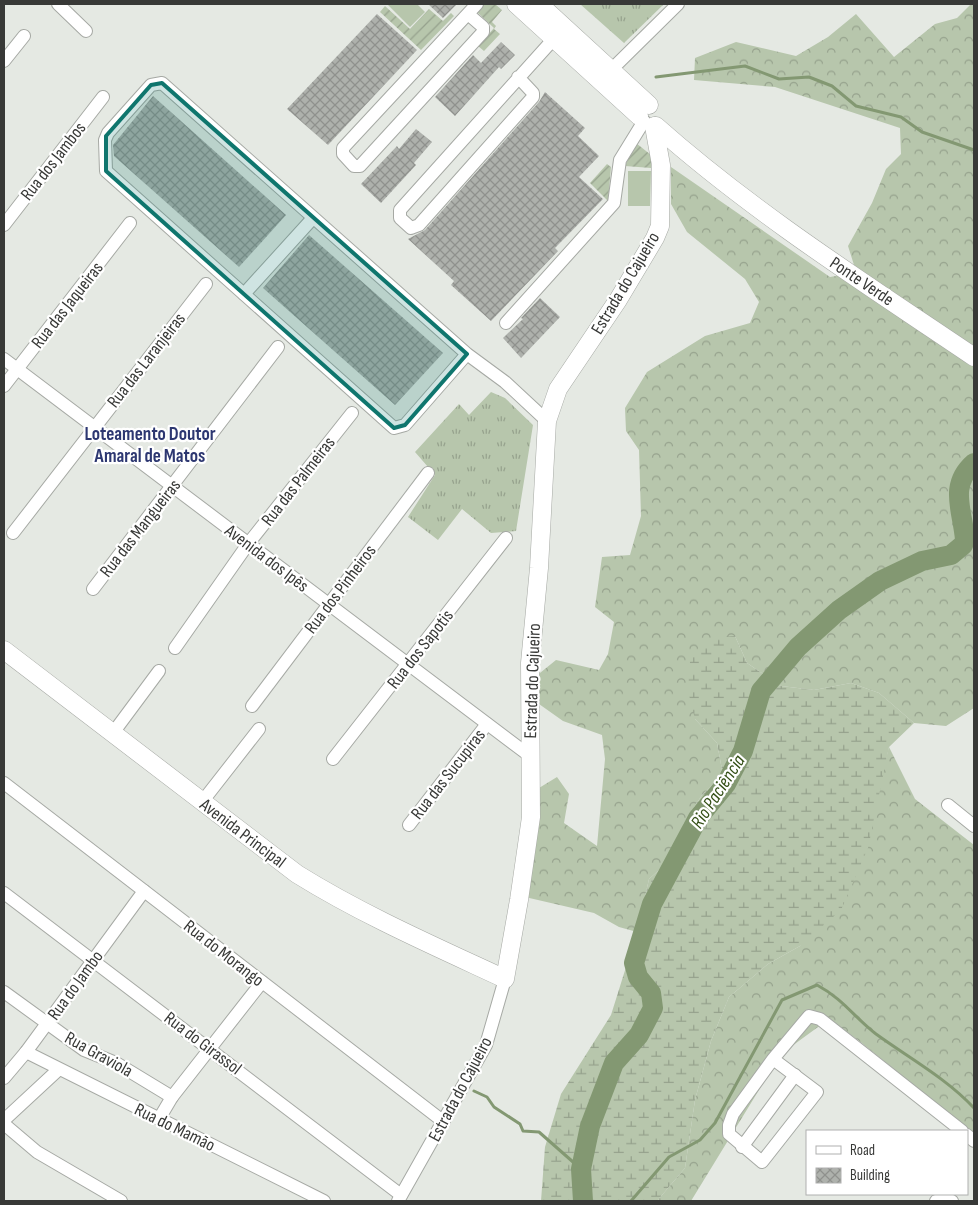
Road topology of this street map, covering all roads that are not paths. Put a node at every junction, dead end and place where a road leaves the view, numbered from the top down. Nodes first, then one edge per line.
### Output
1 (58, 4) edge
2 (516, 4) edge
3 (539, 4) edge
4 (678, 4) edge
5 (473, 9) edge
6 (86, 31) dead end
7 (559, 32) junction
8 (24, 36) dead end
9 (4, 61) edge
10 (612, 70) junction
11 (518, 76) junction
12 (103, 97) dead end
13 (650, 119) junction
14 (313, 218) junction
15 (130, 223) dead end
16 (4, 225) edge
17 (206, 284) dead end
18 (244, 294) junction
19 (506, 324) dead end
20 (278, 347) dead end
21 (468, 354) junction
22 (974, 357) edge
23 (4, 359) edge
24 (17, 369) junction
25 (4, 386) edge
26 (352, 413) dead end
27 (547, 421) junction
28 (93, 427) junction
29 (428, 473) dead end
30 (172, 486) junction
31 (13, 533) dead end
32 (506, 538) dead end
33 (248, 544) junction
34 (93, 589) dead end
35 (328, 604) junction
36 (175, 648) dead end
37 (4, 650) edge
38 (408, 664) junction
39 (159, 671) dead end
40 (252, 706) dead end
41 (487, 724) junction
42 (260, 729) dead end
43 (113, 733) junction
44 (530, 756) junction
45 (333, 759) dead end
46 (4, 782) edge
47 (202, 802) junction
48 (948, 805) dead end
49 (409, 825) dead end
50 (974, 826) edge
51 (144, 891) junction
52 (4, 893) edge
53 (92, 960) junction
54 (505, 978) junction
55 (262, 982) junction
56 (4, 992) edge
57 (46, 1024) junction
58 (209, 1048) junction
59 (26, 1052) junction
60 (773, 1059) junction
61 (58, 1070) junction
62 (795, 1075) junction
63 (4, 1078) edge
64 (172, 1097) junction
65 (158, 1119) junction
66 (4, 1120) edge
67 (444, 1122) junction
68 (4, 1124) edge
69 (961, 1130) edge
70 (742, 1147) junction
71 (399, 1198) edge
72 (121, 1201) edge
73 (324, 1201) edge
74 (936, 1201) edge
75 (952, 1201) edge

1 - 6 street
2 - 7 street
3 - 7 street
4 - 10 street
5 - 5 street
7 - 10 street
7 - 11 street
7 - 13 street
8 - 9 street
10 - 13 street
11 - 11 street
12 - 16 street, Rua dos Jambos
13 - 19 street
13 - 22 street, Ponte Verde
13 - 27 street, Estrada do Cajueiro
14 - 18 street
14 - 18 street
14 - 21 street
15 - 24 street, Rua das Jaqueiras
17 - 28 street, Rua das Laranjeiras
18 - 21 street
20 - 30 street, Rua das Mangueiras
21 - 27 street
23 - 24 street, Avenida dos Ipês
24 - 25 street, Rua das Jaqueiras
24 - 28 street, Avenida dos Ipês
26 - 33 street, Rua das Palmeiras
27 - 44 street, Estrada do Cajueiro
28 - 30 street, Avenida dos Ipês
28 - 31 street, Rua das Laranjeiras
29 - 35 street, Rua dos Pinheiros
30 - 33 street, Avenida dos Ipês
30 - 34 street, Rua das Mangueiras
32 - 38 street, Rua dos Sapotis
33 - 35 street, Avenida dos Ipês
33 - 36 street, Rua das Palmeiras
35 - 38 street, Avenida dos Ipês
35 - 40 street, Rua dos Pinheiros
37 - 43 street, Avenida Principal
38 - 41 street, Avenida dos Ipês
38 - 45 street, Rua dos Sapotis
39 - 43 street
41 - 44 street, Avenida dos Ipês
41 - 49 street, Rua das Sucupiras
42 - 47 street
43 - 47 street, Avenida Principal
44 - 54 street, Estrada do Cajueiro
46 - 51 street, Rua do Morango
47 - 54 street, Avenida Principal
48 - 50 street
51 - 53 street, Rua do Jambo
51 - 55 street, Rua do Morango
52 - 53 street, Rua do Girassol
53 - 57 street, Rua do Jambo
53 - 58 street, Rua do Girassol
54 - 67 street, Estrada do Cajueiro
55 - 58 street
55 - 67 street, Rua do Morango
56 - 57 street, Rua Graviola
57 - 59 street, Rua do Jambo
57 - 64 street, Rua Graviola
58 - 64 street
58 - 71 street, Rua do Girassol
59 - 61 street, Rua do Mamão
59 - 63 street, Rua do Jambo
60 - 62 street
60 - 69 street
60 - 70 street
61 - 65 street, Rua do Mamão
61 - 66 street
62 - 70 street
62 - 70 street
64 - 65 street
65 - 73 street, Rua do Mamão
67 - 71 street, Estrada do Cajueiro
68 - 72 street
74 - 75 street

